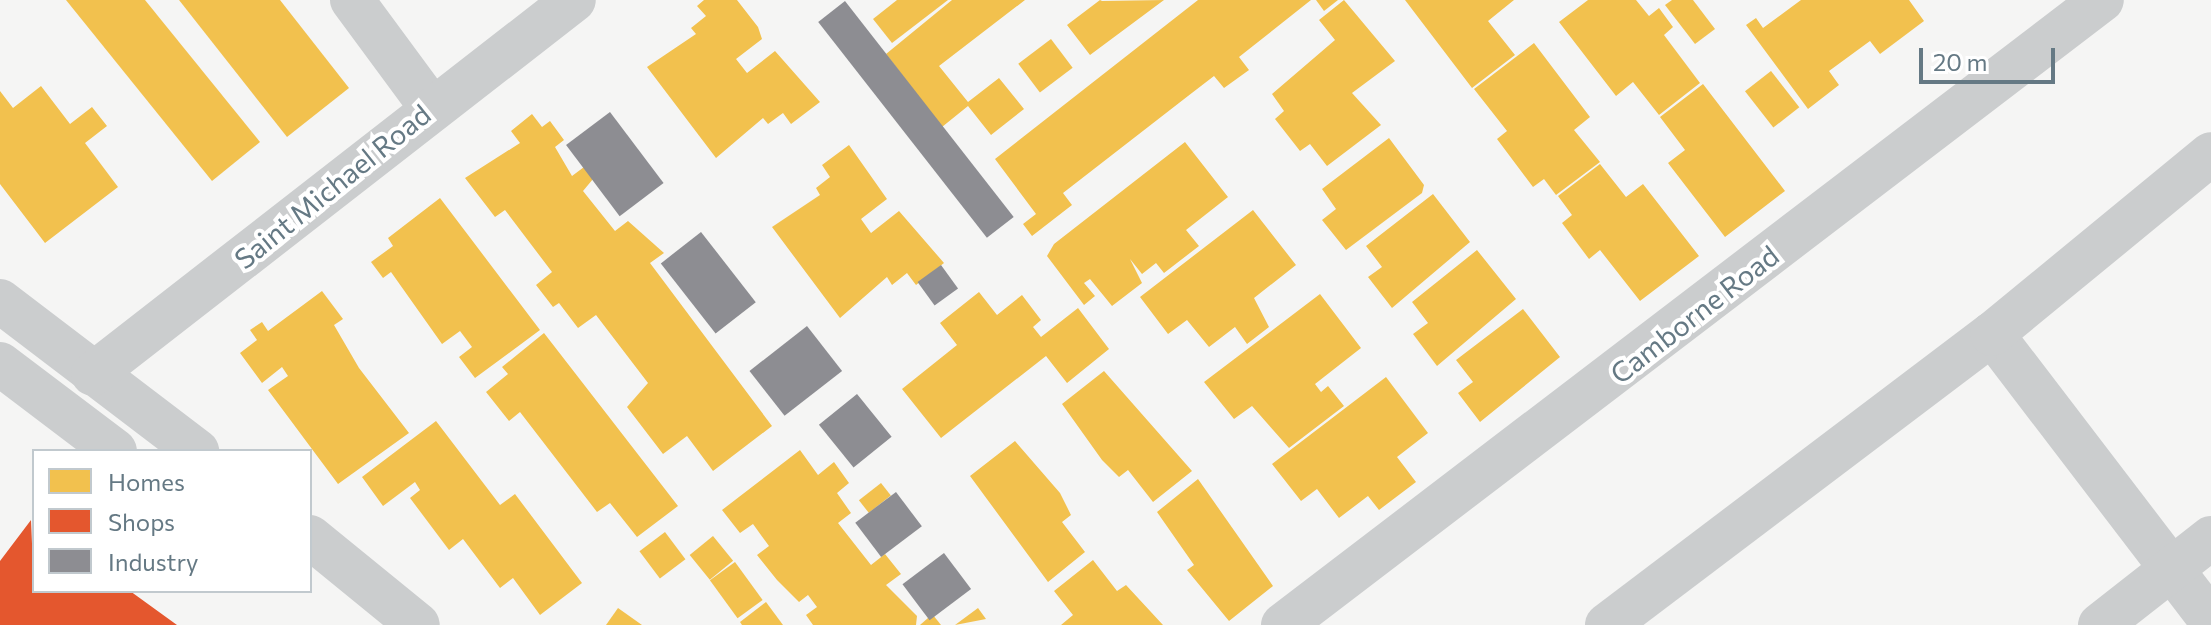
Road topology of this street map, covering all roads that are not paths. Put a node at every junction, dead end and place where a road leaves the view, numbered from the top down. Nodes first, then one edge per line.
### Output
1 (352, 0) edge
2 (574, 0) edge
3 (2102, 0) edge
4 (431, 107) junction
5 (2211, 154) edge
6 (0, 301) edge
7 (1992, 334) junction
8 (0, 364) edge
9 (0, 372) edge
10 (93, 374) junction
11 (42, 396) junction
12 (112, 449) edge
13 (194, 449) edge
14 (2211, 538) edge
15 (312, 539) edge
16 (2171, 569) junction
17 (312, 578) edge
18 (2211, 620) edge
19 (394, 625) edge
20 (418, 625) edge
21 (1283, 625) edge
22 (1607, 625) edge
23 (2100, 625) edge

1 - 4 street
2 - 4 street, Saint Michael Road
3 - 21 street, Camborne Road
4 - 10 street, Saint Michael Road
5 - 7 street
6 - 10 street
7 - 16 street
7 - 22 street
8 - 11 street
9 - 11 street
10 - 13 street
11 - 12 street
14 - 16 street
15 - 20 street
16 - 18 street
16 - 23 street
17 - 19 street

